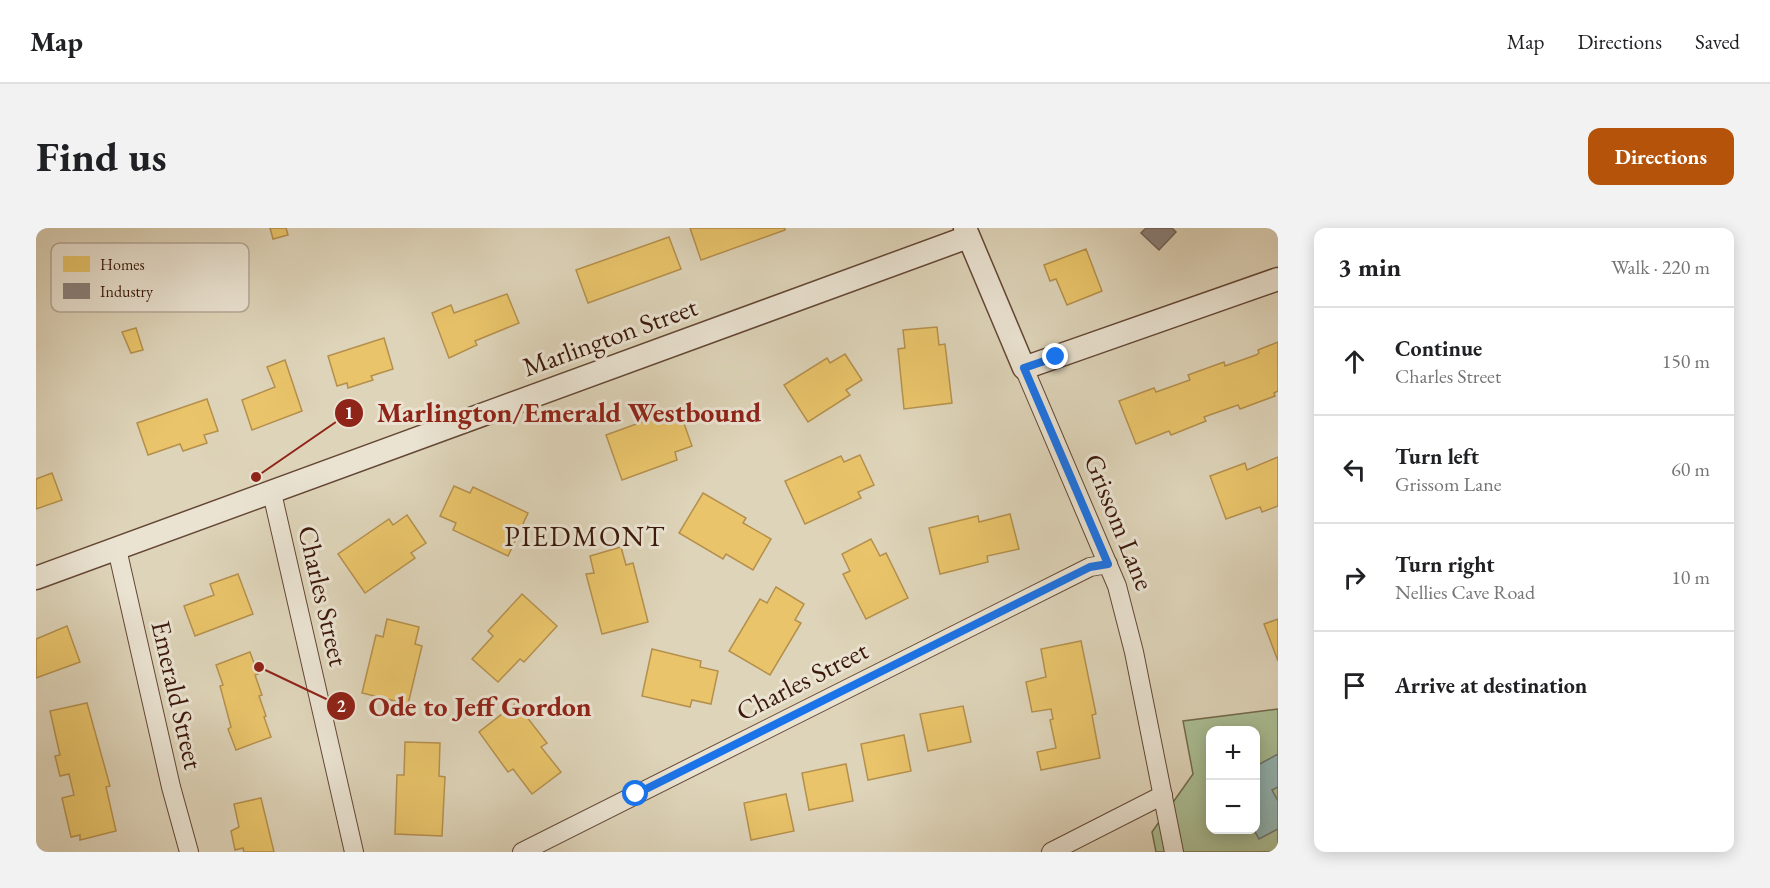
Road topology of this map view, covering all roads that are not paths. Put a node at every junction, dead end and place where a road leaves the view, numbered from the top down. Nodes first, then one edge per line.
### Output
1 (967, 232) edge
2 (1278, 279) edge
3 (1024, 368) junction
4 (272, 493) junction
5 (117, 549) junction
6 (1108, 564) junction
7 (36, 578) edge
8 (1163, 795) junction
9 (189, 852) edge
10 (354, 852) edge
11 (522, 852) edge
12 (1051, 852) edge
13 (1174, 852) edge

1 - 3 street, Grissom Lane
1 - 4 street, Marlington Street
2 - 3 street
3 - 6 street, Grissom Lane
4 - 5 street, Marlington Street
4 - 10 street, Charles Street
5 - 7 street, Marlington Street
5 - 9 street, Emerald Street
6 - 8 street, Grissom Lane
6 - 11 street, Charles Street
8 - 12 street
8 - 13 street, Grissom Lane

